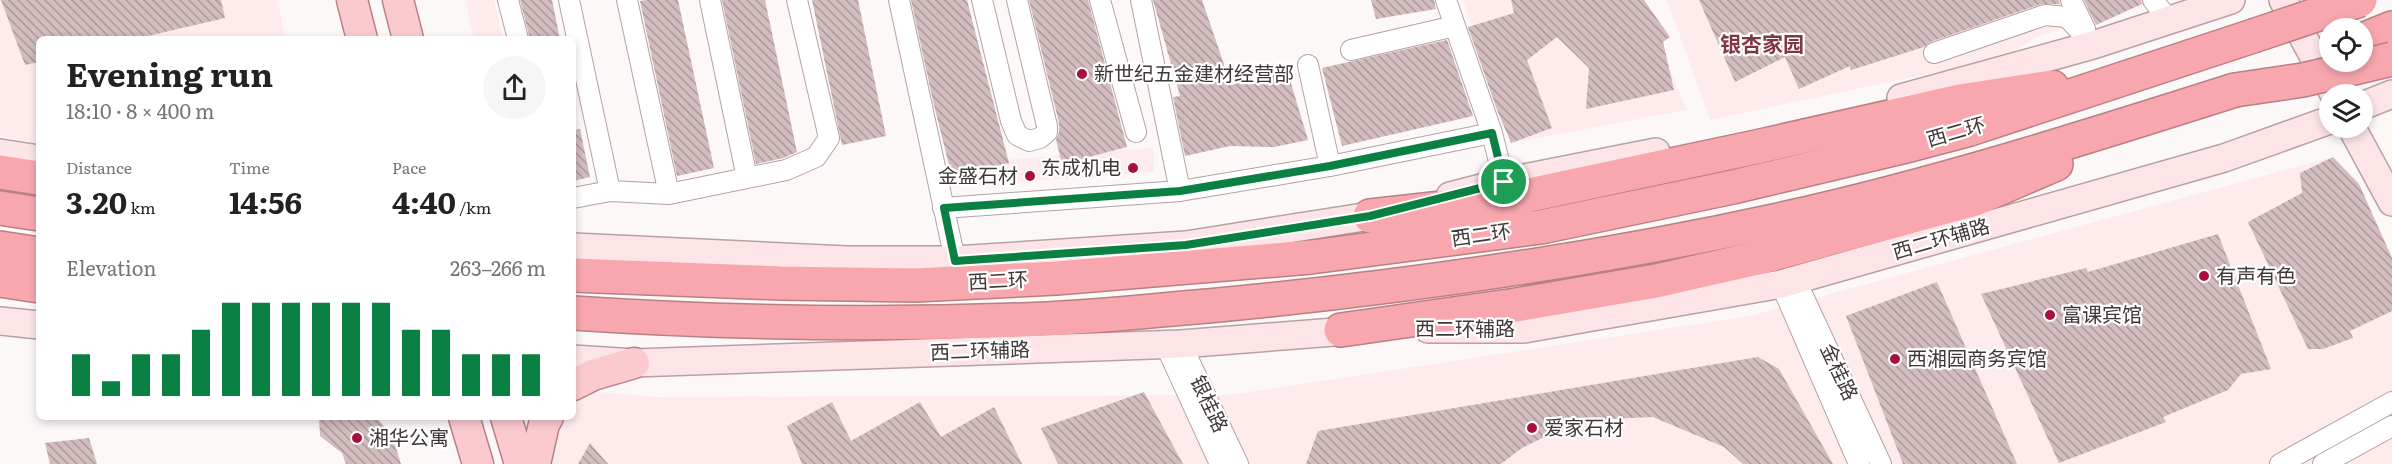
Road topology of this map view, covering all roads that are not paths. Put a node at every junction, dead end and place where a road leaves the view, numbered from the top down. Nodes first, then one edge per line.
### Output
1 (352, 0) edge
2 (398, 0) edge
3 (508, 0) edge
4 (569, 0) edge
5 (627, 0) edge
6 (710, 0) edge
7 (797, 0) edge
8 (899, 0) edge
9 (982, 0) edge
10 (1017, 0) edge
11 (1100, 0) edge
12 (1141, 0) edge
13 (1446, 0) edge
14 (2071, 0) edge
15 (2230, 0) edge
16 (2283, 0) edge
17 (2314, 0) edge
18 (2360, 0) edge
19 (2161, 10) edge
20 (2323, 18) edge
21 (1455, 26) junction
22 (2392, 28) edge
23 (361, 36) edge
24 (407, 36) edge
25 (517, 36) edge
26 (2253, 36) junction
27 (2373, 36) edge
28 (2093, 45) junction
29 (1351, 50) dead end
30 (1934, 53) dead end
31 (2319, 57) edge
32 (2392, 59) edge
33 (1308, 65) dead end
34 (2128, 78) junction
35 (2329, 84) edge
36 (2235, 90) junction
37 (2392, 94) edge
38 (2373, 102) edge
39 (2143, 119) junction
40 (2319, 124) edge
41 (1136, 132) dead end
42 (1492, 133) junction
43 (2357, 138) edge
44 (2373, 138) edge
45 (0, 153) edge
46 (36, 159) edge
47 (1330, 166) junction
48 (0, 172) edge
49 (2392, 176) edge
50 (36, 178) edge
51 (747, 178) junction
52 (610, 190) junction
53 (1180, 191) junction
54 (1500, 192) junction
55 (669, 194) junction
56 (576, 197) edge
57 (2392, 202) edge
58 (0, 208) edge
59 (944, 208) junction
60 (36, 214) edge
61 (1370, 216) joint
62 (576, 247) edge
63 (0, 248) edge
64 (36, 254) edge
65 (955, 261) junction
66 (576, 275) edge
67 (0, 280) edge
68 (1789, 283) junction
69 (36, 286) edge
70 (576, 313) edge
71 (0, 321) edge
72 (36, 325) edge
73 (1341, 330) junction
74 (1173, 344) junction
75 (576, 359) edge
76 (634, 363) junction
77 (576, 384) edge
78 (2392, 402) edge
79 (465, 420) edge
80 (507, 420) edge
81 (546, 420) edge
82 (2392, 426) edge
83 (478, 464) edge
84 (520, 464) edge
85 (535, 464) edge
86 (1220, 464) edge
87 (1238, 464) edge
88 (1859, 464) edge
89 (1881, 464) edge
90 (2280, 464) edge
91 (2323, 464) edge

1 - 23 main road
2 - 24 main road
3 - 25 street
4 - 52 street
5 - 55 street
6 - 51 street
7 - 51 street
8 - 59 street
9 - 10 street
11 - 41 street
12 - 53 street
13 - 21 street
14 - 28 street
15 - 19 street
16 - 35 street
17 - 20 street
17 - 26 highway, bridge
18 - 26 highway, 西二环, bridge
19 - 28 street
21 - 29 street
21 - 42 street
22 - 27 highway
26 - 34 highway, 西二环
28 - 30 street
28 - 54 street
31 - 36 highway, 西二环, bridge
32 - 36 highway, bridge
33 - 47 street
34 - 54 highway
34 - 66 highway, 西二环
36 - 39 highway, 西二环
37 - 38 street
39 - 70 highway, 西二环
39 - 73 highway
40 - 68 street, 西二环辅路
42 - 47 street
42 - 54 street
43 - 57 street
44 - 49 street
45 - 46 street
47 - 53 street
48 - 50 highway
51 - 55 street
52 - 55 street
52 - 56 street
53 - 59 street
54 - 61 highway
58 - 60 highway
59 - 65 street
61 - 65 street
62 - 65 street
63 - 64 highway
67 - 69 highway
68 - 73 street, 西二环辅路
68 - 88 street, 金桂路
68 - 89 street, 金桂路
71 - 72 street
73 - 74 street, 西二环辅路
74 - 76 street, 西二环辅路
74 - 86 street, 银桂路
74 - 87 street, 银桂路
75 - 76 street, 西二环辅路
76 - 77 main road
78 - 90 street
79 - 83 main road
80 - 84 main road
81 - 85 main road
82 - 91 street

